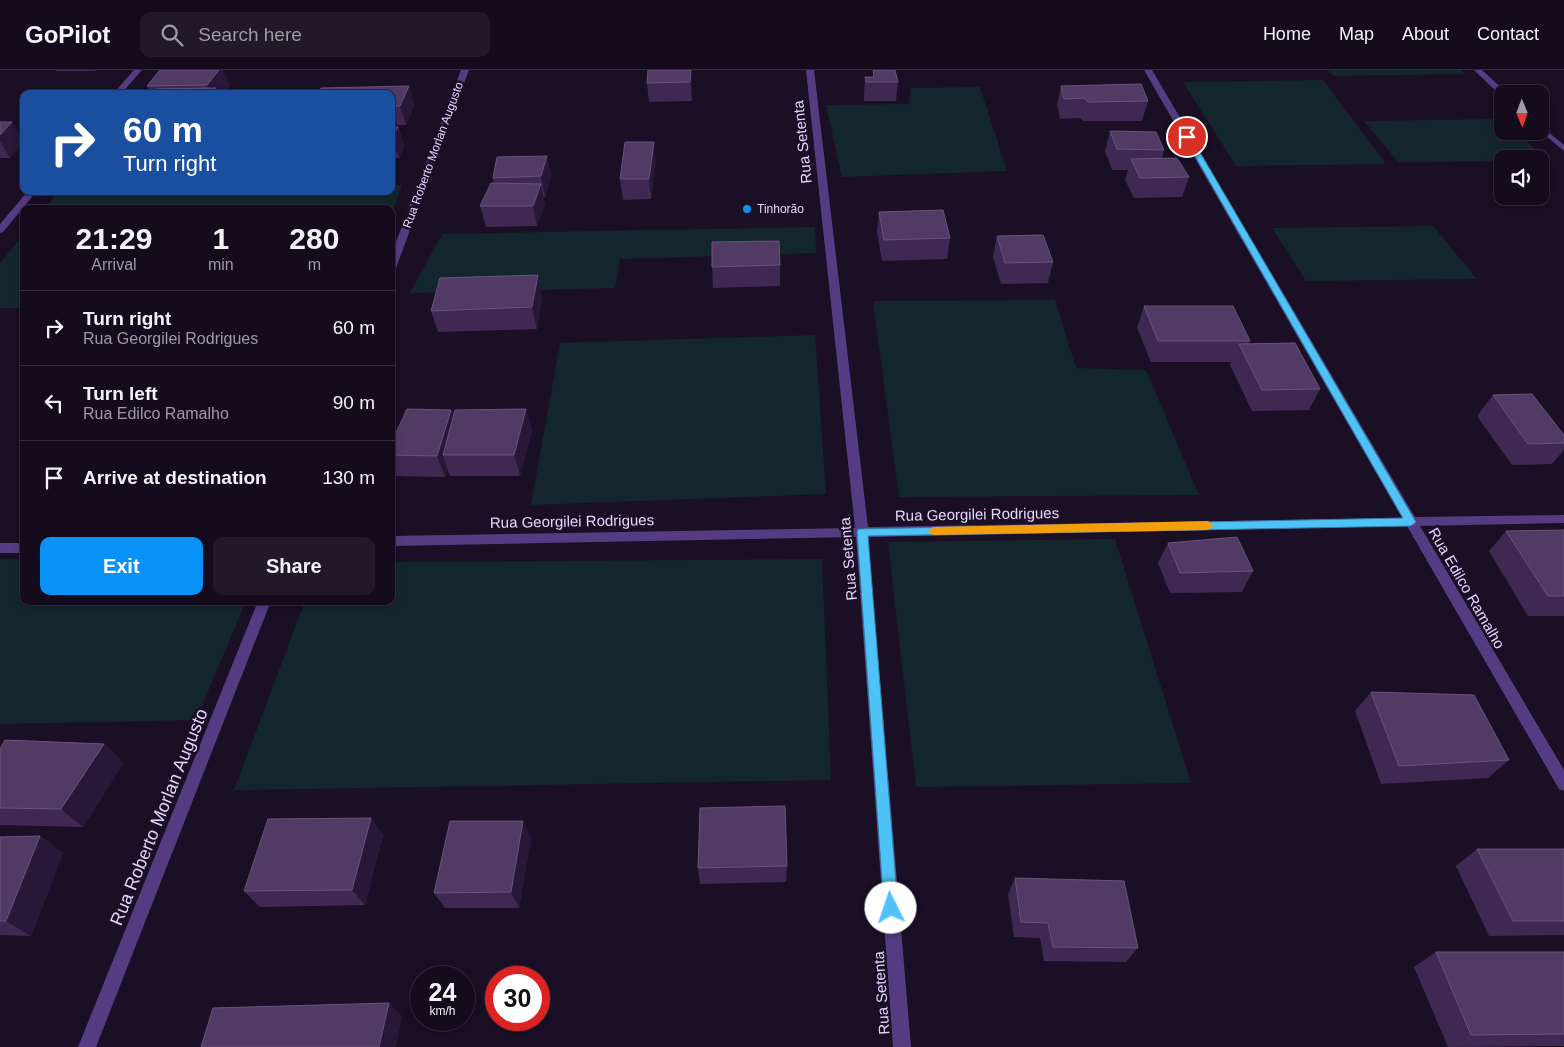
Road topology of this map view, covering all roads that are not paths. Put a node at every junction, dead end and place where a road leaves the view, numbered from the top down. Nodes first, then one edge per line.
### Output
1 (138, 70) edge
2 (465, 70) edge
3 (810, 70) edge
4 (1148, 70) edge
5 (1478, 70) edge
6 (1494, 85) edge
7 (121, 90) edge
8 (1549, 135) edge
9 (1564, 149) edge
10 (31, 195) edge
11 (22, 205) edge
12 (20, 207) edge
13 (0, 230) edge
14 (395, 257) edge
15 (1564, 519) edge
16 (1411, 522) junction
17 (862, 532) junction
18 (395, 541) edge
19 (0, 548) edge
20 (20, 548) edge
21 (264, 605) edge
22 (1564, 784) edge
23 (86, 1047) edge
24 (902, 1047) edge

1 - 7 street
2 - 14 street, Rua Roberto Morlan Augusto
3 - 17 street, Rua Setenta
4 - 16 street, Rua Edilco Ramalho
5 - 6 street
8 - 9 street
10 - 11 street
12 - 13 street
15 - 16 street, Rua Georgilei Rodrigues
16 - 17 street, Rua Georgilei Rodrigues
16 - 22 street, Rua Edilco Ramalho
17 - 18 street, Rua Georgilei Rodrigues
17 - 24 street, Rua Setenta
19 - 20 street
21 - 23 street, Rua Roberto Morlan Augusto

